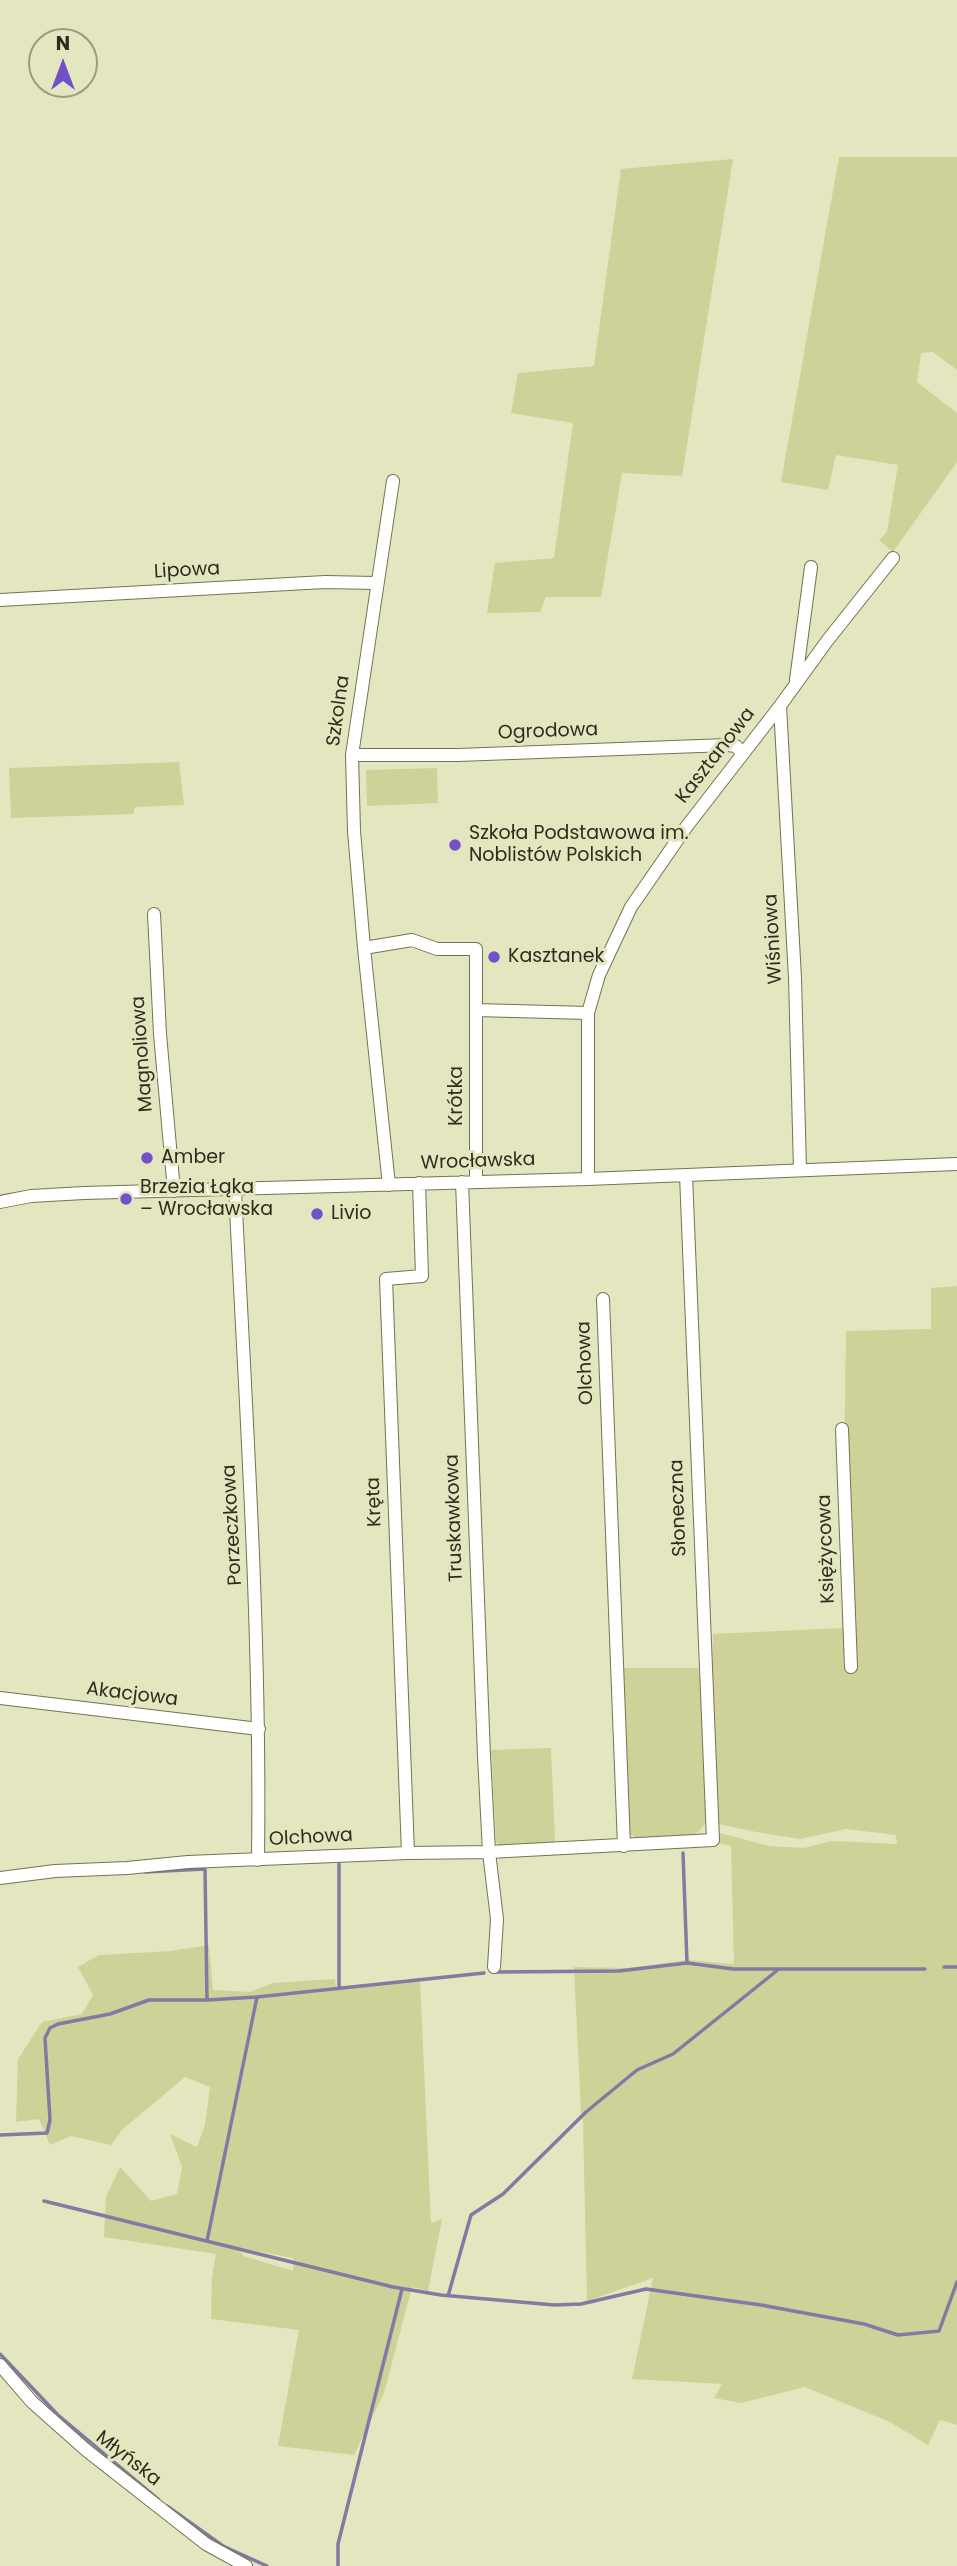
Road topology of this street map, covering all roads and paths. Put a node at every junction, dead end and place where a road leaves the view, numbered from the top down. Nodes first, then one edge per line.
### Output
1 (393, 481) dead end
2 (893, 558) dead end
3 (811, 567) dead end
4 (376, 583) junction
5 (0, 600) edge
6 (796, 684) junction
7 (780, 706) junction
8 (742, 752) junction
9 (352, 755) junction
10 (154, 914) dead end
11 (364, 948) junction
12 (476, 1010) junction
13 (588, 1013) junction
14 (957, 1164) edge
15 (800, 1170) junction
16 (686, 1175) junction
17 (588, 1179) junction
18 (476, 1181) junction
19 (462, 1182) junction
20 (419, 1183) junction
21 (389, 1185) junction
22 (235, 1189) junction
23 (174, 1191) junction
24 (0, 1202) edge
25 (603, 1299) dead end
26 (842, 1429) dead end
27 (851, 1667) dead end
28 (0, 1698) edge
29 (259, 1729) junction
30 (713, 1840) joint
31 (624, 1846) junction
32 (489, 1852) junction
33 (408, 1853) junction
34 (258, 1860) junction
35 (0, 1878) edge
36 (494, 1967) dead end
37 (0, 2365) edge
38 (246, 2566) edge

1 - 4 street, Szkolna
2 - 6 street, Kasztanowa
3 - 6 street
4 - 5 street, Lipowa
4 - 9 street, Szkolna
6 - 7 street, Kasztanowa
7 - 8 street, Kasztanowa
7 - 15 street, Wiśniowa
8 - 9 street, Ogrodowa
8 - 13 street, Kasztanowa
9 - 11 street, Szkolna
10 - 23 street, Magnoliowa
11 - 12 street, Krótka
11 - 21 street, Szkolna
12 - 13 street
12 - 18 street, Krótka
13 - 17 street, Kasztanowa
14 - 15 street, Wrocławska
15 - 16 street, Wrocławska
16 - 17 street, Wrocławska
16 - 30 street, Słoneczna
17 - 18 street, Wrocławska
18 - 19 street, Wrocławska
19 - 20 street, Wrocławska
19 - 32 street, Truskawkowa
20 - 21 street, Wrocławska
20 - 33 street, Kręta
21 - 22 street, Wrocławska
22 - 23 street, Wrocławska
22 - 29 street, Porzeczkowa
23 - 24 street, Wrocławska
25 - 31 street, Olchowa
26 - 27 street, Księżycowa
28 - 29 street, Akacjowa
29 - 34 street, Porzeczkowa
30 - 31 street, Olchowa
31 - 32 street, Olchowa
32 - 33 street, Olchowa
32 - 36 street, Truskawkowa
33 - 34 street, Olchowa
34 - 35 street, Olchowa
37 - 38 street, Młyńska

